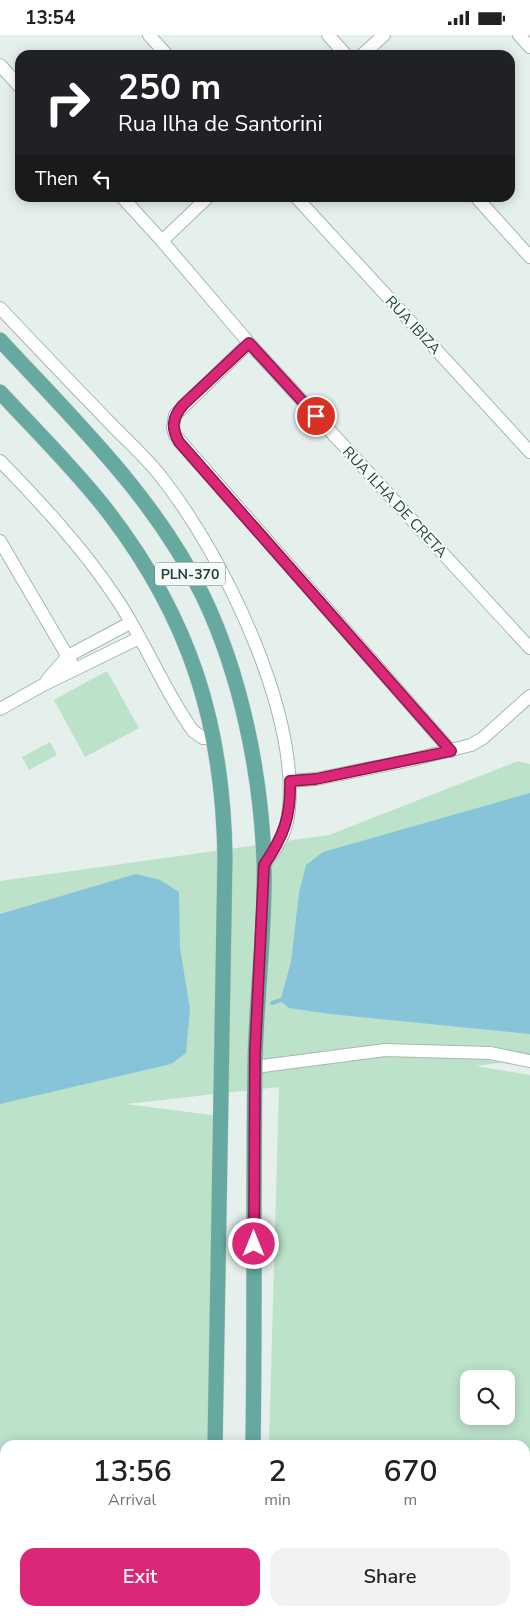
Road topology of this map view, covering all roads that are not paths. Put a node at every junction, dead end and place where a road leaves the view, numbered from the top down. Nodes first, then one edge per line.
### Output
1 (149, 35) edge
2 (328, 35) edge
3 (384, 35) edge
4 (519, 35) edge
5 (530, 47) edge
6 (162, 50) edge
7 (342, 50) edge
8 (368, 50) edge
9 (0, 65) edge
10 (15, 82) edge
11 (127, 202) edge
12 (203, 202) edge
13 (301, 202) edge
14 (480, 202) edge
15 (162, 241) junction
16 (530, 257) edge
17 (0, 308) edge
18 (0, 340) edge
19 (249, 343) junction
20 (0, 392) edge
21 (530, 452) edge
22 (0, 461) edge
23 (0, 541) edge
24 (130, 623) junction
25 (139, 638) junction
26 (530, 648) edge
27 (68, 657) junction
28 (75, 669) junction
29 (43, 685) junction
30 (530, 696) edge
31 (0, 709) edge
32 (214, 738) junction
33 (451, 751) junction
34 (290, 781) junction
35 (264, 865) junction
36 (530, 1061) edge
37 (255, 1067) junction
38 (215, 1440) edge
39 (252, 1440) edge

1 - 6 street
2 - 7 street
3 - 8 street
4 - 5 street
9 - 10 street
11 - 15 street, RUA ILHA DE CRETA
12 - 15 street
13 - 21 street, RUA IBIZA
14 - 16 street
15 - 19 street, RUA ILHA DE CRETA
17 - 34 street
18 - 35 main road, PLN-370
19 - 26 street, RUA ILHA DE CRETA
19 - 33 street
20 - 32 main road, PLN-370
22 - 24 street
23 - 27 street
24 - 25 street
24 - 27 street
25 - 28 street
25 - 32 street
27 - 28 street
27 - 29 street
28 - 29 street
29 - 31 street
30 - 33 street
32 - 38 main road, PLN-370
33 - 34 street
34 - 35 street
35 - 37 main road, PLN-370
36 - 37 street
37 - 39 main road, PLN-370

